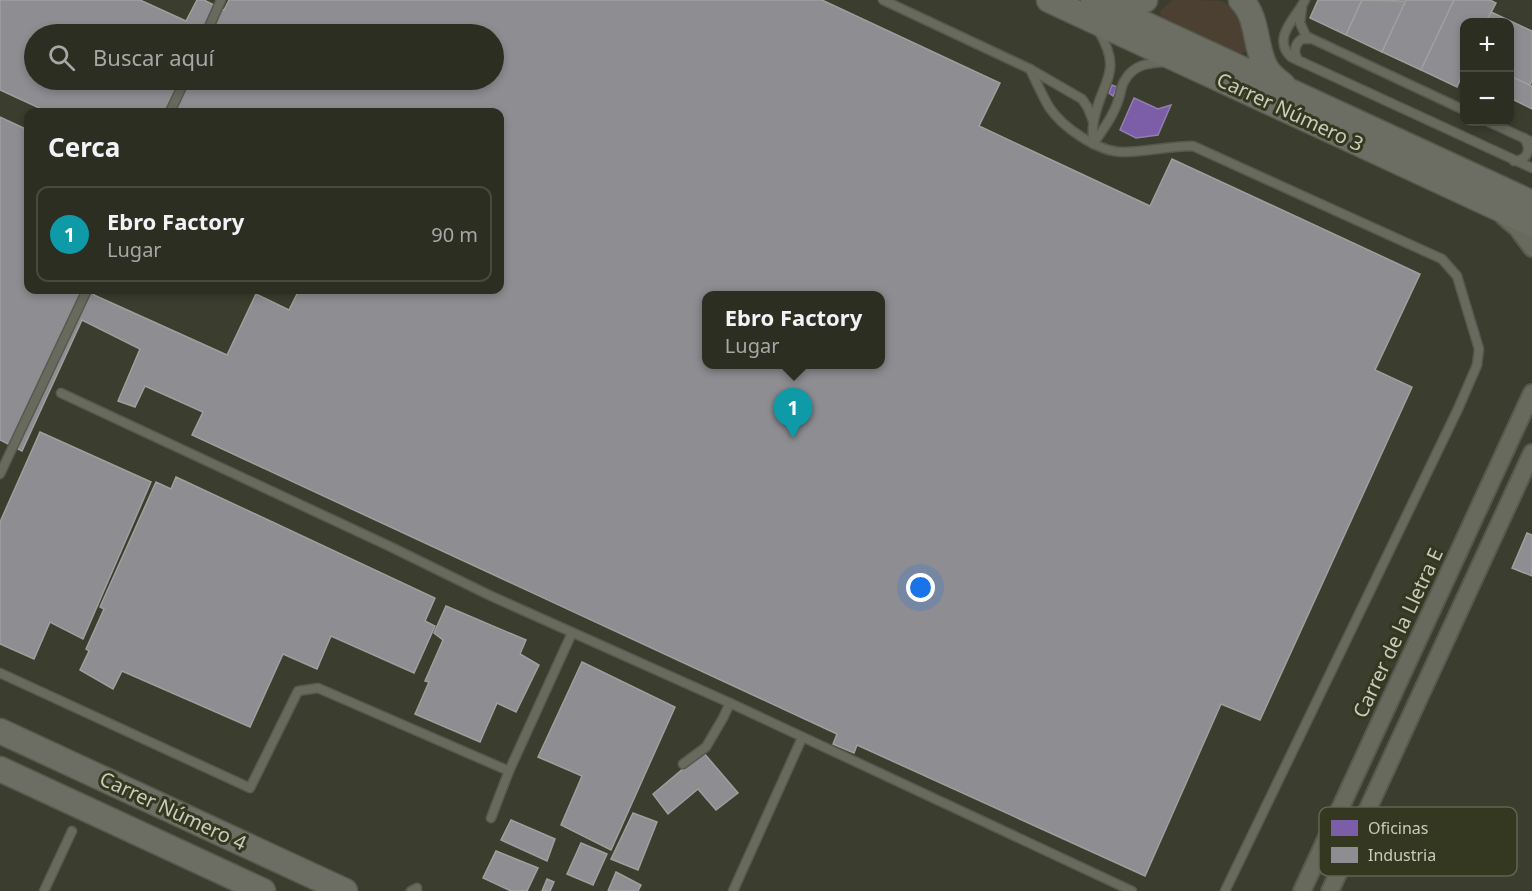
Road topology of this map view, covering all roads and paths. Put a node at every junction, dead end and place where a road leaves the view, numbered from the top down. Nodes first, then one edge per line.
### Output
1 (221, 0) edge
2 (883, 0) edge
3 (1049, 0) edge
4 (1304, 2) edge
5 (1250, 6) edge
6 (1093, 10) edge
7 (210, 24) edge
8 (1312, 39) junction
9 (1181, 62) junction
10 (1300, 62) junction
11 (1030, 69) junction
12 (1287, 89) junction
13 (180, 90) edge
14 (172, 108) edge
15 (1460, 108) edge
16 (1093, 121) junction
17 (1498, 126) edge
18 (1528, 140) edge
19 (1093, 144) junction
20 (1514, 161) junction
21 (1532, 168) edge
22 (1532, 202) edge
23 (1490, 204) junction
24 (1532, 224) edge
25 (1532, 248) edge
26 (85, 294) edge
27 (61, 393) dead end
28 (1532, 393) edge
29 (0, 448) edge
30 (10, 453) junction
31 (1532, 453) edge
32 (0, 474) edge
33 (572, 633) junction
34 (0, 673) edge
35 (730, 703) junction
36 (0, 731) edge
37 (802, 738) junction
38 (683, 764) dead end
39 (0, 769) edge
40 (509, 771) junction
41 (1341, 807) edge
42 (1369, 807) edge
43 (492, 818) dead end
44 (72, 831) dead end
45 (1319, 854) edge
46 (1337, 876) edge
47 (44, 891) edge
48 (263, 891) edge
49 (345, 891) edge
50 (411, 891) edge
51 (417, 891) edge
52 (733, 891) edge
53 (1132, 891) edge
54 (1225, 891) edge
55 (1302, 891) edge
56 (1330, 891) edge

1 - 7 lane
2 - 11 lane
3 - 6 main road, Carrer Número 3
4 - 8 lane
4 - 10 lane
5 - 12 main road
6 - 9 main road, Carrer Número 3
6 - 12 main road, Carrer Número 3
6 - 16 lane
8 - 10 lane
8 - 15 lane
9 - 19 lane
9 - 23 main road, Carrer Número 3
10 - 20 lane
11 - 16 lane
11 - 19 lane
12 - 22 main road, Carrer Número 3
13 - 14 lane
16 - 19 lane
17 - 18 lane
18 - 20 lane
19 - 54 lane
20 - 21 lane
23 - 24 main road, Carrer Número 3
23 - 25 street
26 - 30 lane
27 - 33 lane
28 - 41 street, Carrer de la Lletra E
29 - 30 lane
30 - 32 lane
31 - 42 street
33 - 35 lane
33 - 40 lane
34 - 40 lane
35 - 37 lane
35 - 38 lane
36 - 49 main road, Carrer Número 4
37 - 52 lane
37 - 53 lane
39 - 48 main road, Carrer Número 4
40 - 43 lane
44 - 47 lane
45 - 55 street, Carrer de la Lletra E
46 - 56 street
50 - 51 lane

